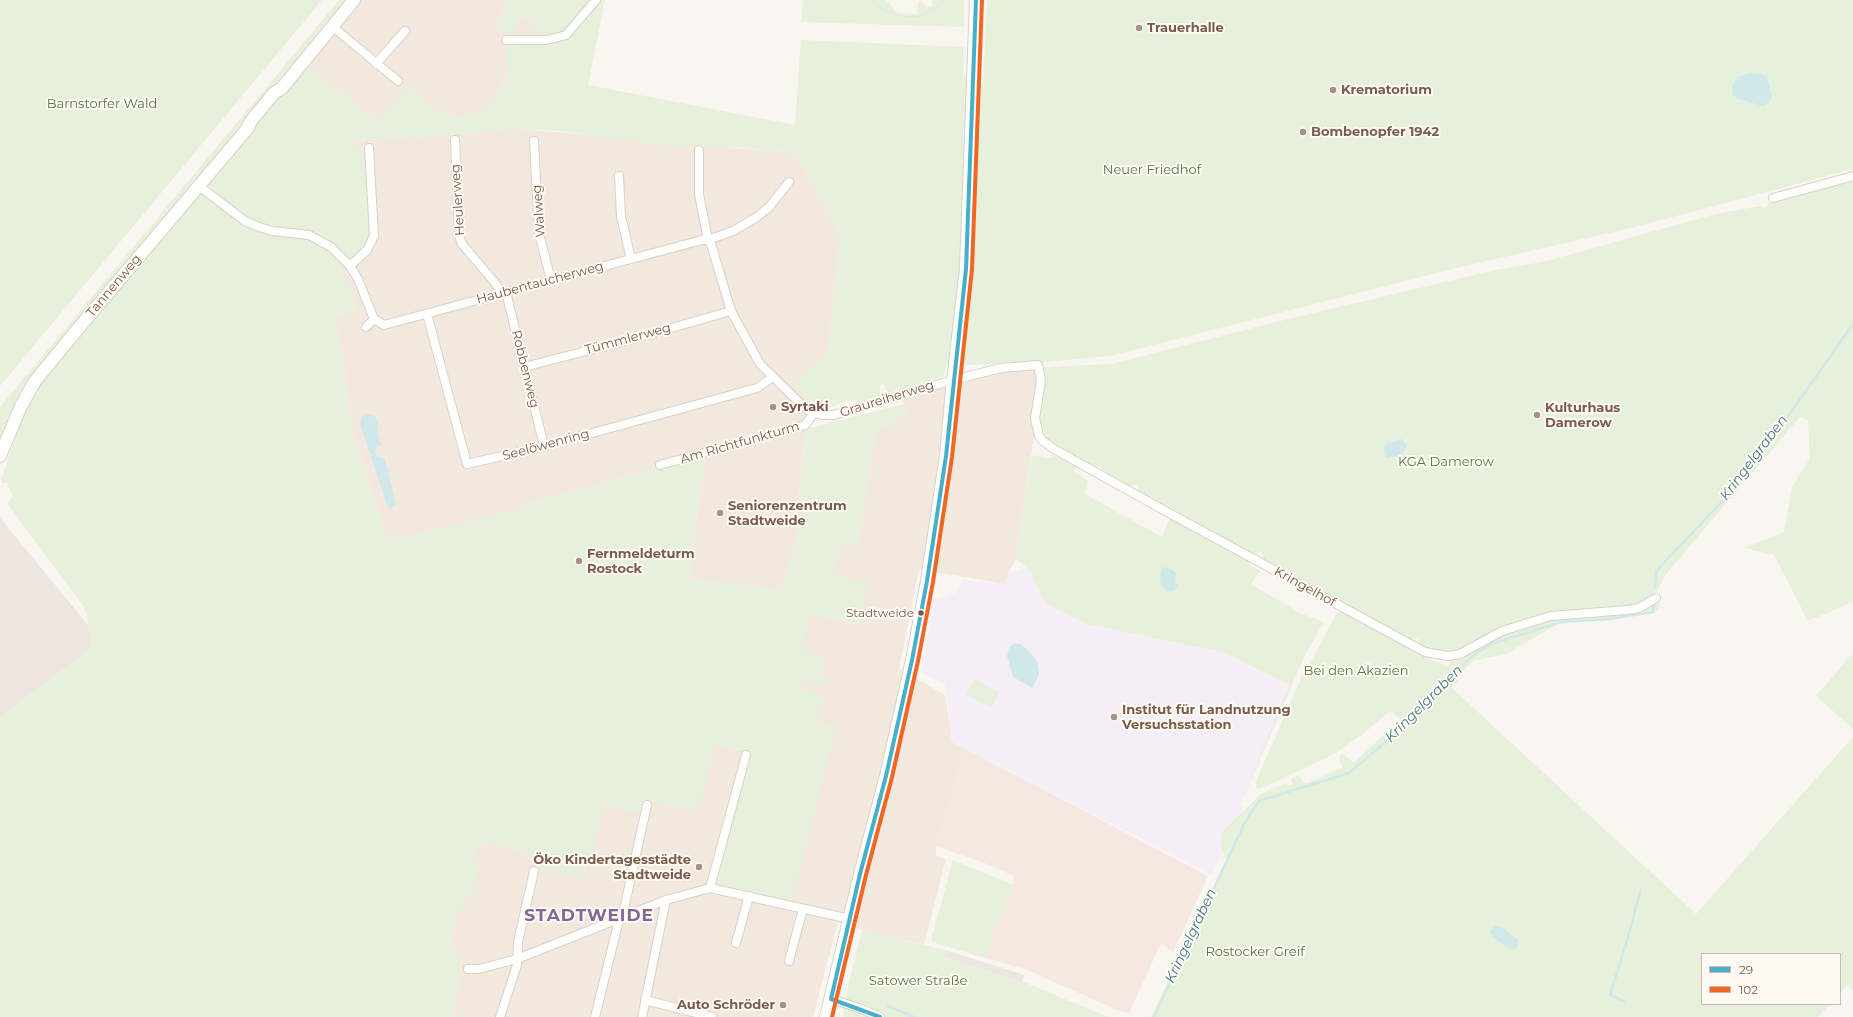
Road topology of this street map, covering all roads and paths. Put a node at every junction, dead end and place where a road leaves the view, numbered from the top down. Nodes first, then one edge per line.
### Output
1 (354, 0) edge
2 (596, 0) edge
3 (976, 0) edge
4 (332, 27) junction
5 (405, 30) dead end
6 (506, 40) dead end
7 (376, 64) junction
8 (398, 81) dead end
9 (455, 140) dead end
10 (534, 141) dead end
11 (369, 148) dead end
12 (699, 150) dead end
13 (618, 176) dead end
14 (1853, 176) edge
15 (789, 182) dead end
16 (199, 186) junction
17 (1773, 198) dead end
18 (708, 240) junction
19 (631, 259) junction
20 (350, 266) junction
21 (551, 280) junction
22 (504, 293) junction
23 (731, 310) junction
24 (427, 314) junction
25 (374, 319) junction
26 (366, 327) dead end
27 (1038, 365) joint
28 (524, 367) junction
29 (773, 377) junction
30 (953, 380) junction
31 (814, 413) junction
32 (544, 446) junction
33 (0, 456) edge
34 (660, 465) dead end
35 (1656, 598) dead end
36 (746, 755) dead end
37 (647, 805) dead end
38 (534, 871) dead end
39 (710, 888) junction
40 (749, 896) junction
41 (666, 900) junction
42 (803, 909) junction
43 (620, 919) junction
44 (850, 919) junction
45 (736, 943) dead end
46 (517, 959) junction
47 (789, 962) dead end
48 (468, 969) dead end
49 (831, 998) junction
50 (645, 1000) junction
51 (500, 1017) edge
52 (595, 1017) edge
53 (642, 1017) edge
54 (712, 1017) edge
55 (826, 1017) edge
56 (880, 1017) edge

1 - 4 main road, Tannenweg
2 - 6 street
3 - 30 main road
4 - 7 street
4 - 16 main road, Tannenweg
5 - 7 street
7 - 8 street
9 - 22 street, Heulerweg
10 - 21 street, Walweg
11 - 20 street
12 - 18 street, Graureiherweg
13 - 19 street
14 - 17 street
15 - 18 street, Haubentaucherweg
16 - 20 street
16 - 33 main road, Tannenweg
18 - 19 street, Haubentaucherweg
18 - 23 street, Graureiherweg
19 - 21 street, Haubentaucherweg
20 - 25 street
21 - 22 street, Haubentaucherweg
22 - 24 street, Haubentaucherweg
22 - 28 street, Robbenweg
23 - 28 street, Tümmlerweg
23 - 29 street, Graureiherweg
24 - 25 street, Haubentaucherweg
24 - 32 street, Seelöwenring
25 - 26 street
27 - 30 street, Graureiherweg
27 - 35 street, Kringelhof
28 - 32 street, Robbenweg
29 - 31 street, Graureiherweg
29 - 32 street, Seelöwenring
30 - 31 street, Graureiherweg
30 - 44 main road
31 - 34 street, Am Richtfunkturm
36 - 39 street
37 - 43 street
38 - 46 street
39 - 40 street
39 - 41 street
40 - 42 street
40 - 45 street
41 - 43 street
41 - 50 street
42 - 44 street
42 - 47 street
43 - 46 street
43 - 52 street
44 - 49 main road
46 - 48 street
46 - 51 street
49 - 55 main road
49 - 56 street
50 - 53 street
50 - 54 street

